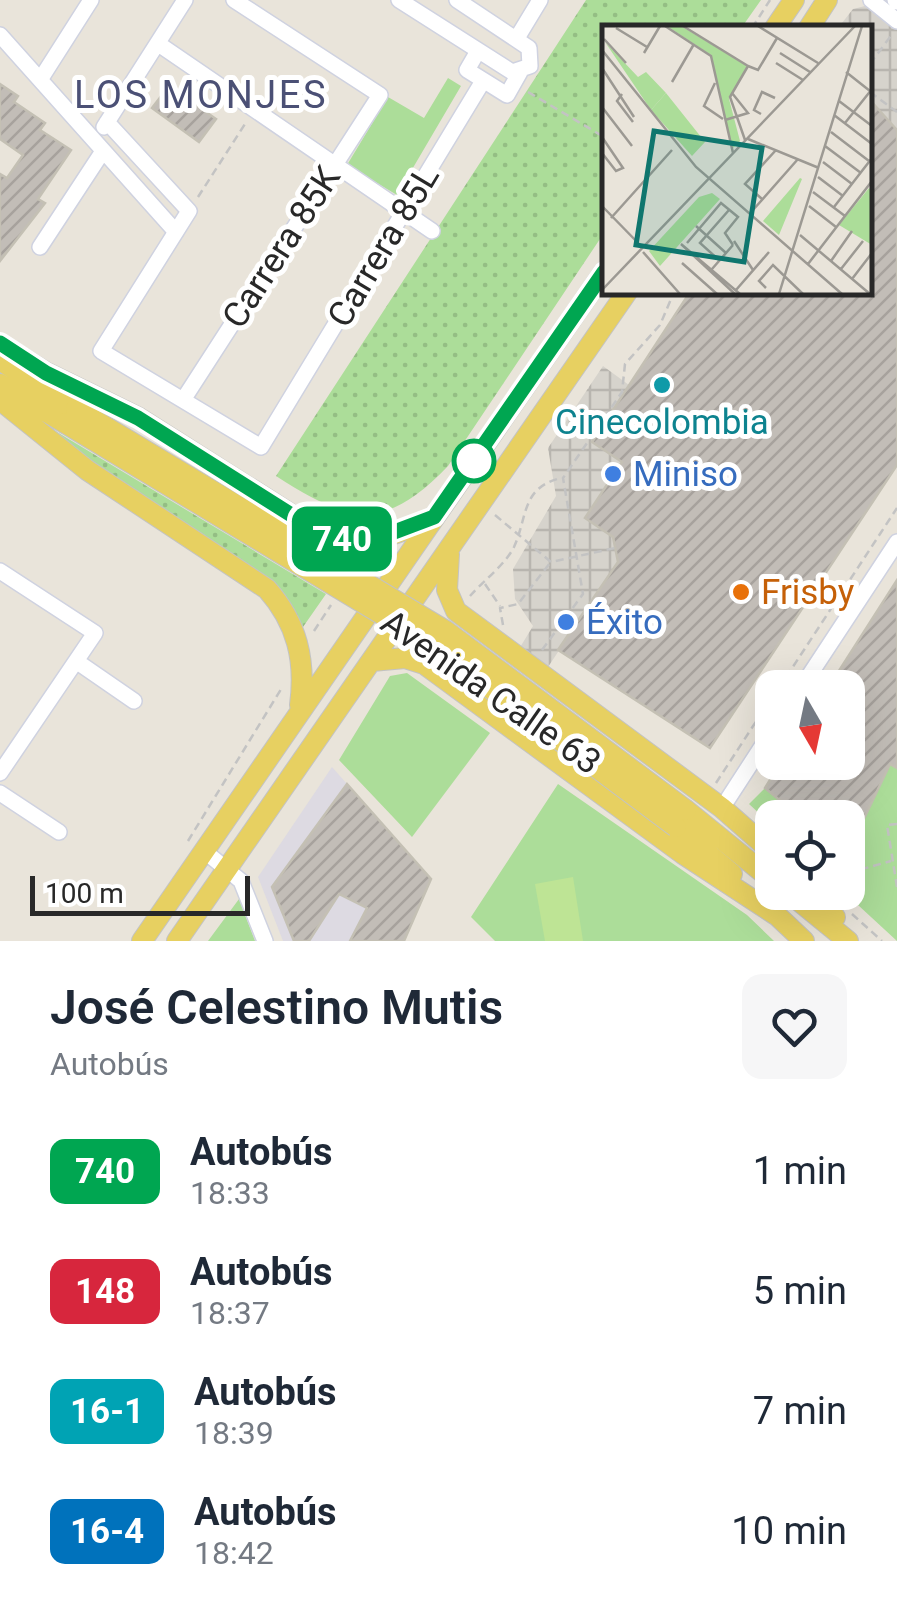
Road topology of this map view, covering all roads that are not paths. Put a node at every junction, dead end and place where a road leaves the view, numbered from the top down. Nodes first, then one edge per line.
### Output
1 (91, 0) edge
2 (185, 0) edge
3 (234, 0) edge
4 (399, 0) edge
5 (456, 0) edge
6 (540, 0) edge
7 (794, 0) edge
8 (828, 0) edge
9 (871, 0) edge
10 (897, 24) edge
11 (776, 25) edge
12 (810, 25) edge
13 (0, 35) edge
14 (517, 38) junction
15 (160, 45) junction
16 (478, 51) junction
17 (517, 78) junction
18 (40, 80) junction
19 (483, 81) junction
20 (108, 122) junction
21 (99, 146) junction
22 (334, 167) junction
23 (403, 212) junction
24 (432, 231) dead end
25 (176, 232) junction
26 (40, 247) dead end
27 (602, 275) edge
28 (626, 295) edge
29 (0, 344) edge
30 (0, 360) edge
31 (0, 384) edge
32 (0, 400) edge
33 (183, 400) junction
34 (70, 416) junction
35 (434, 517) junction
36 (897, 542) edge
37 (449, 554) junction
38 (0, 570) edge
39 (76, 661) junction
40 (372, 661) junction
41 (813, 670) edge
42 (134, 701) dead end
43 (299, 708) junction
44 (755, 757) edge
45 (3, 762) edge
46 (0, 793) edge
47 (722, 808) junction
48 (681, 818) junction
49 (59, 832) dead end
50 (755, 837) edge
51 (193, 849) junction
52 (229, 868) junction
53 (755, 868) edge
54 (810, 910) edge
55 (828, 910) edge
56 (776, 914) junction
57 (142, 941) edge
58 (178, 941) edge
59 (266, 941) edge
60 (804, 941) edge
61 (848, 941) edge
62 (856, 941) edge

1 - 18 street
2 - 15 street
3 - 22 street, Carrera 85K
4 - 16 street
5 - 14 street
6 - 14 street
7 - 11 main road
8 - 12 main road
9 - 10 street
13 - 18 street
14 - 17 street
15 - 20 street
15 - 22 street
16 - 17 street
16 - 19 street
17 - 19 street
18 - 21 street
19 - 23 street, Carrera 85L
20 - 21 street
20 - 25 street
21 - 25 street
21 - 26 street
22 - 23 street
22 - 33 street, Carrera 85K
23 - 24 street
23 - 33 street, Carrera 85L
25 - 33 street
27 - 35 main road
28 - 37 main road
29 - 35 main road
30 - 34 main road, Avenida Calle 63
31 - 34 main road, Avenida Calle 63
32 - 43 main road
34 - 48 main road, Avenida Calle 63, bridge
35 - 43 main road
36 - 41 street
37 - 40 main road
37 - 47 main road
38 - 39 street
39 - 42 street
39 - 45 street
40 - 52 main road
40 - 56 main road
43 - 51 main road
44 - 47 street
46 - 49 street
47 - 50 main road
48 - 53 main road, Avenida Calle 63
48 - 56 main road, Avenida Calle 63
51 - 52 street
51 - 57 main road
52 - 58 main road
52 - 59 street
54 - 61 main road
55 - 62 main road
56 - 60 main road, Avenida Calle 63

